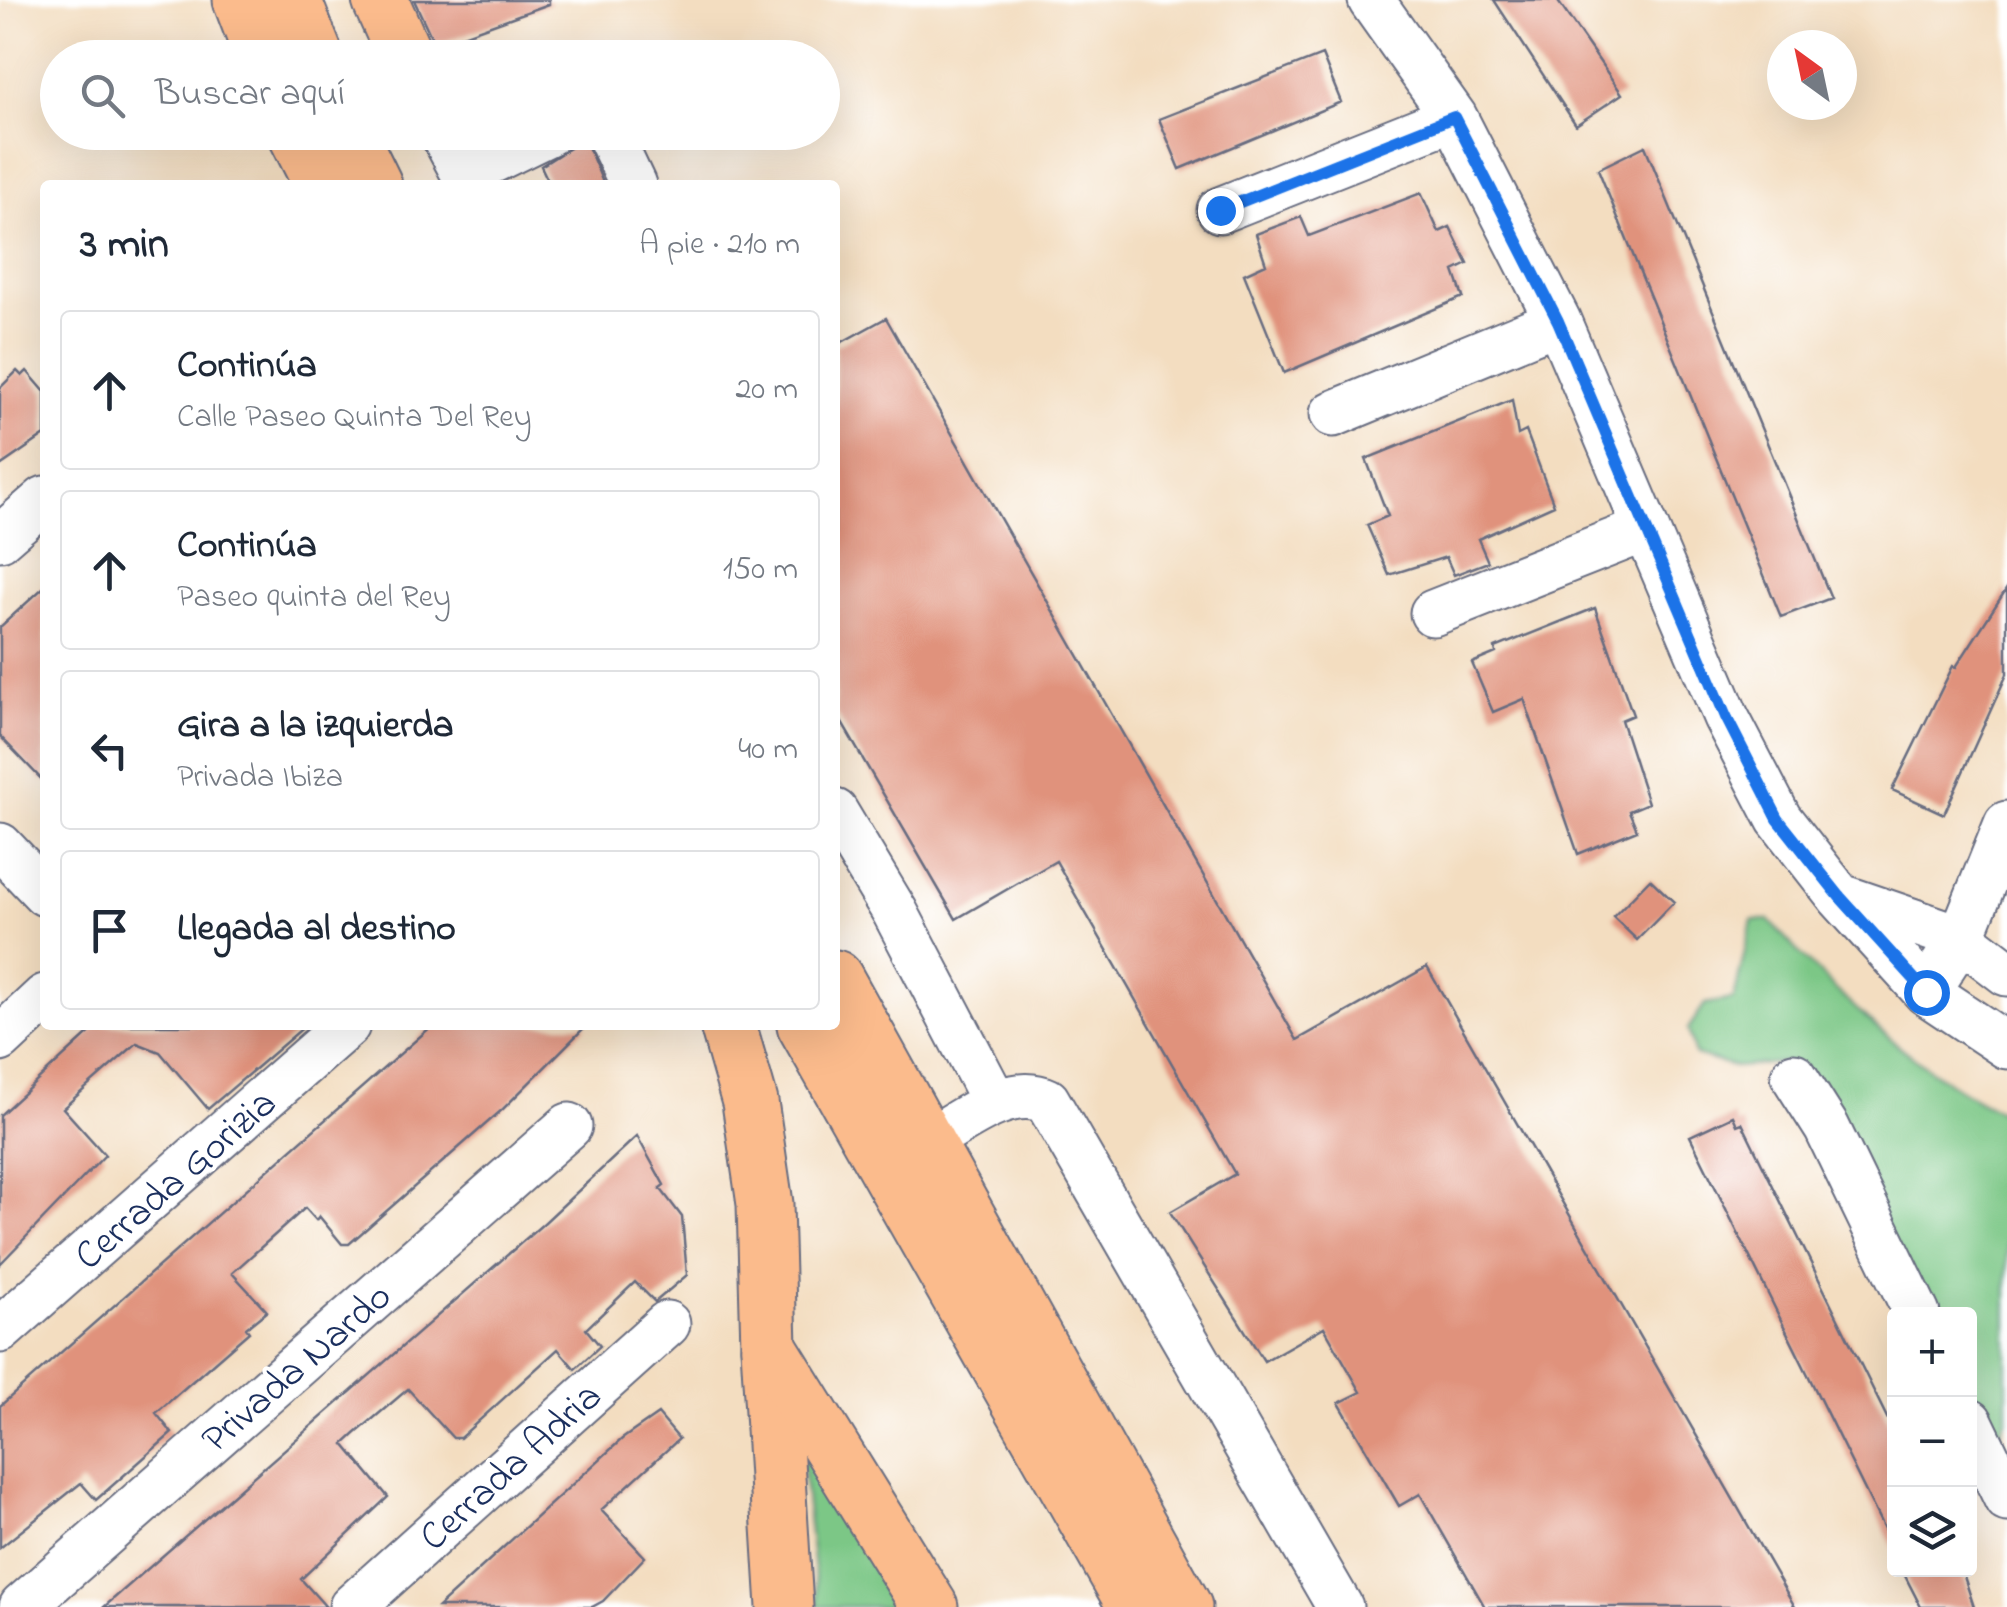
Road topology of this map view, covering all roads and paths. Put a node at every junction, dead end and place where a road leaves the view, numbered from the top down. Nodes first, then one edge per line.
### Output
1 (241, 0) edge
2 (292, 0) edge
3 (380, 0) edge
4 (1371, 0) edge
5 (256, 40) edge
6 (309, 40) edge
7 (398, 40) edge
8 (1454, 117) junction
9 (304, 150) edge
10 (357, 150) edge
11 (451, 150) edge
12 (519, 150) edge
13 (616, 150) edge
14 (319, 180) edge
15 (372, 180) edge
16 (467, 180) edge
17 (631, 180) edge
18 (1220, 210) dead end
19 (1558, 321) junction
20 (1334, 414) dead end
21 (40, 504) edge
22 (1642, 530) junction
23 (0, 538) edge
24 (1434, 613) dead end
25 (840, 820) edge
26 (2007, 824) edge
27 (0, 846) edge
28 (40, 887) edge
29 (1840, 897) junction
30 (1960, 938) junction
31 (2007, 973) edge
32 (840, 987) edge
33 (2007, 990) edge
34 (1926, 992) junction
35 (40, 1003) edge
36 (341, 1030) edge
37 (729, 1030) edge
38 (808, 1030) edge
39 (0, 1039) edge
40 (1993, 1039) edge
41 (1794, 1076) dead end
42 (995, 1103) junction
43 (569, 1126) dead end
44 (926, 1143) junction
45 (1914, 1307) edge
46 (667, 1324) dead end
47 (0, 1330) edge
48 (770, 1347) junction
49 (1977, 1437) edge
50 (2007, 1499) edge
51 (22, 1607) edge
52 (352, 1607) edge
53 (785, 1607) edge
54 (930, 1607) edge
55 (1136, 1607) edge
56 (1184, 1607) edge
57 (1340, 1607) edge

1 - 5 main road
2 - 6 main road
3 - 7 main road
4 - 8 street
8 - 18 street
8 - 19 street
9 - 14 main road
10 - 15 main road
11 - 16 street
12 - 16 street
13 - 17 street
19 - 20 street
19 - 22 street
21 - 23 street
22 - 24 street
22 - 29 street
25 - 42 street
26 - 30 street
27 - 28 street
29 - 30 street
29 - 34 street
30 - 31 street
30 - 34 street
32 - 44 main road
33 - 40 street
34 - 40 street
35 - 39 street
36 - 47 street, Cerrada Gorizia
37 - 48 main road
38 - 55 main road
41 - 45 street
42 - 44 street
42 - 57 street
43 - 51 street, Privada Nardo
44 - 56 main road
46 - 52 street, Cerrada Adria
48 - 53 main road
48 - 54 main road
49 - 50 street

